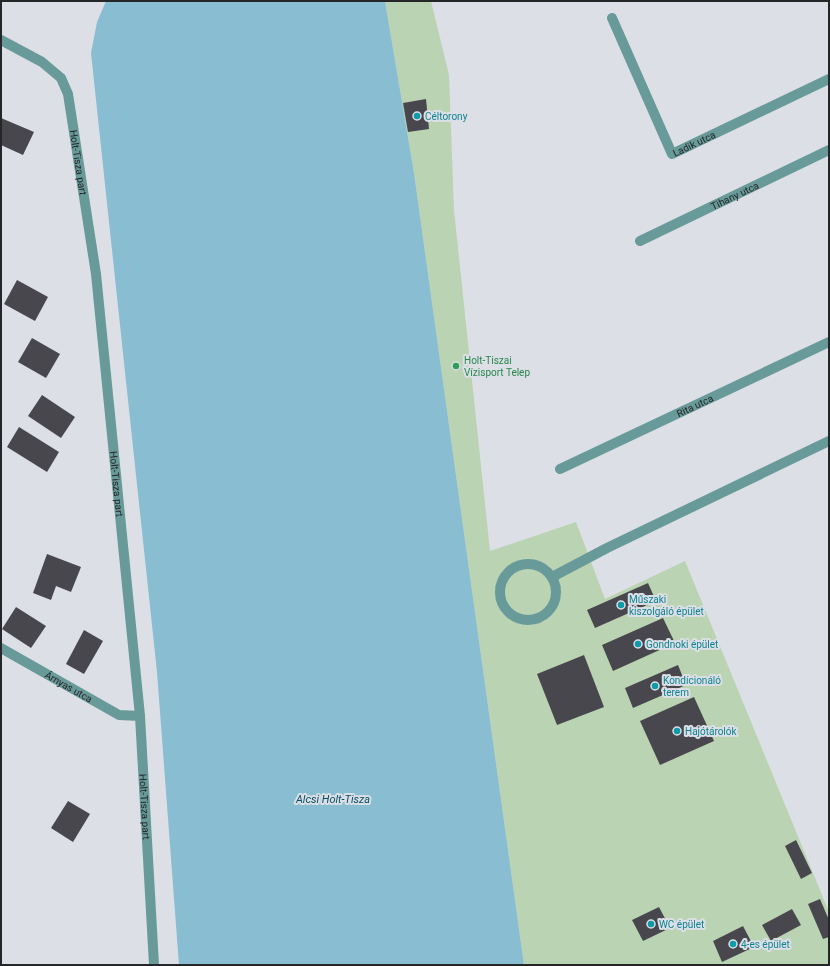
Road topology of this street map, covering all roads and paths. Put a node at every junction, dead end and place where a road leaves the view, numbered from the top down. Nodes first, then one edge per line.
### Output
1 (612, 18) dead end
2 (1, 40) edge
3 (829, 79) edge
4 (829, 150) edge
5 (640, 241) dead end
6 (829, 342) edge
7 (829, 442) edge
8 (560, 469) dead end
9 (552, 577) junction
10 (1, 648) edge
11 (140, 716) junction
12 (154, 965) edge

1 - 3 street, Ladik utca
2 - 11 street, Holt-Tisza part
4 - 5 street, Tihany utca
6 - 8 street, Rita utca
7 - 9 street
9 - 9 street
10 - 11 street, Árnyas utca
11 - 12 street, Holt-Tisza part

